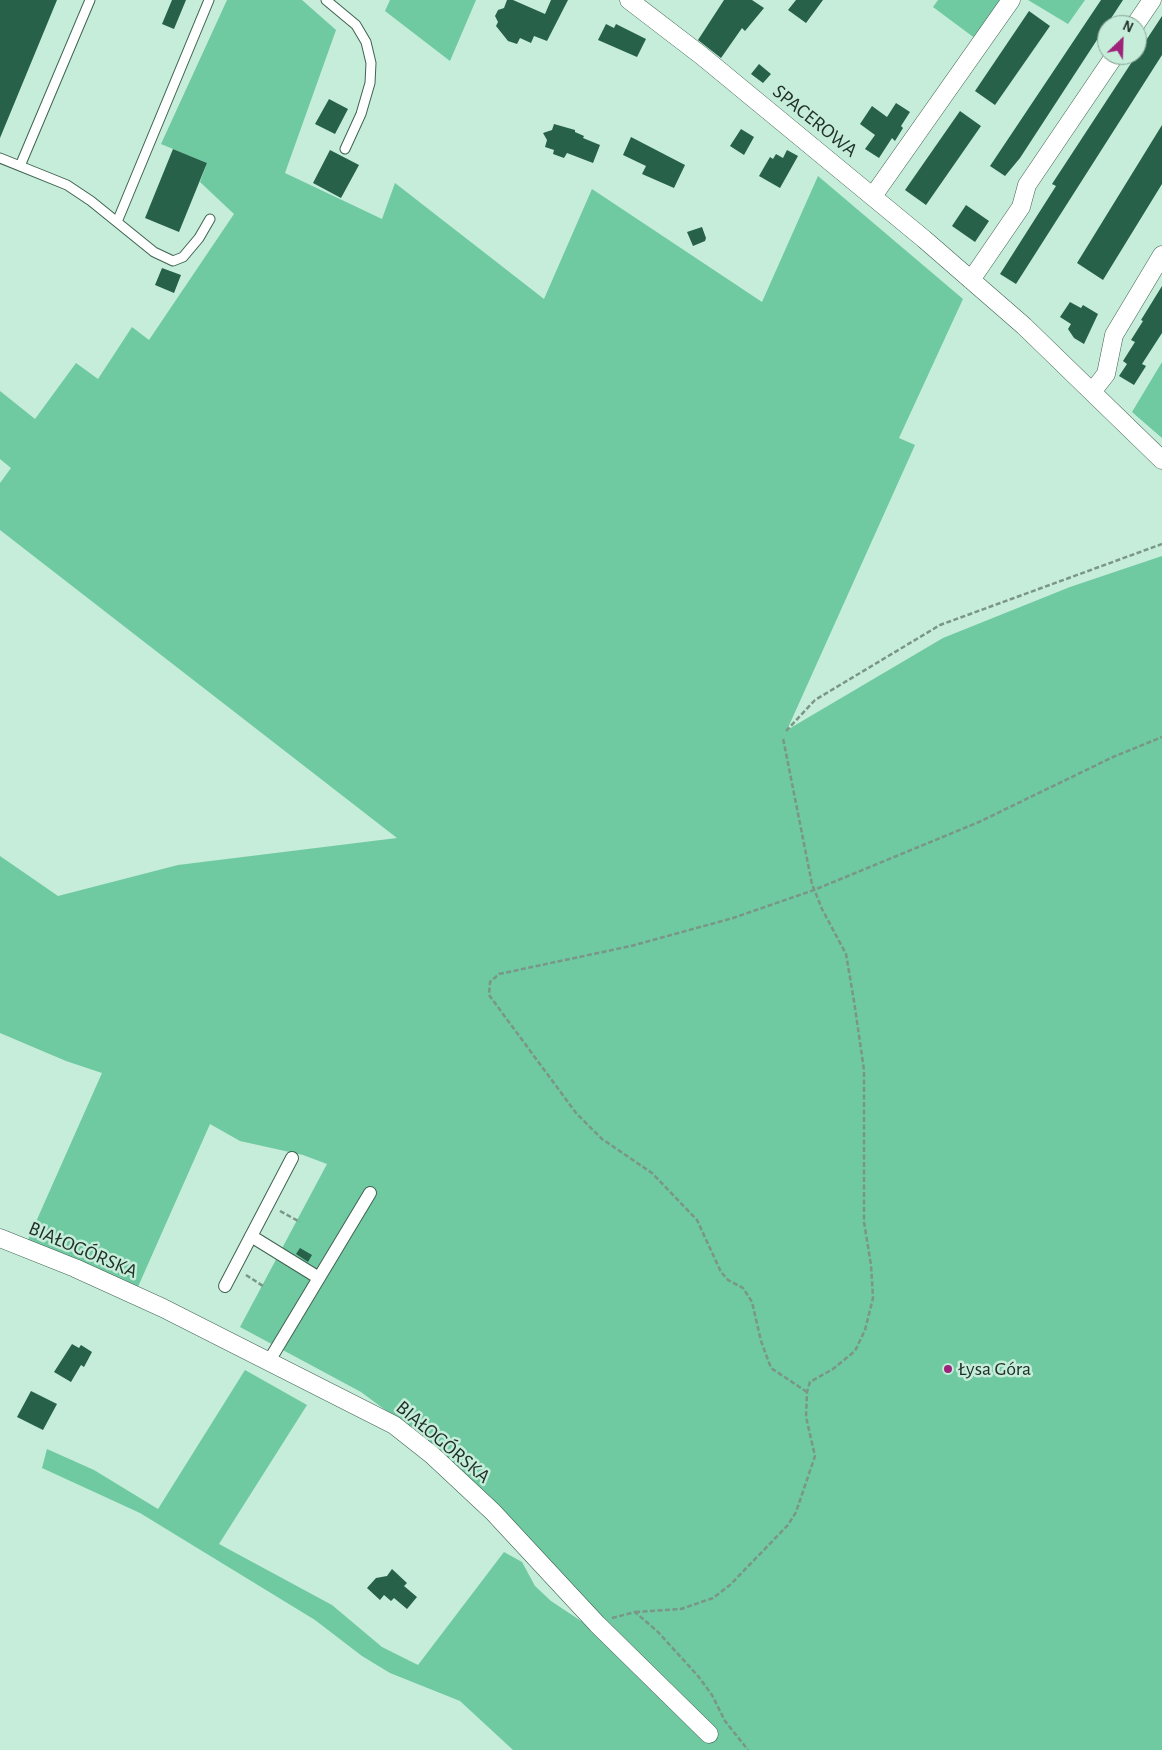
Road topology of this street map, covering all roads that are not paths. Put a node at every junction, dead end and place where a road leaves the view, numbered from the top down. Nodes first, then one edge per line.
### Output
1 (90, 0) edge
2 (208, 0) edge
3 (326, 0) edge
4 (629, 0) edge
5 (1011, 0) edge
6 (1152, 0) edge
7 (1142, 15) edge
8 (1108, 65) edge
9 (345, 149) dead end
10 (0, 158) edge
11 (20, 166) junction
12 (874, 196) junction
13 (210, 219) dead end
14 (118, 222) junction
15 (1162, 254) edge
16 (971, 280) junction
17 (1092, 392) junction
18 (1162, 460) edge
19 (292, 1158) dead end
20 (370, 1193) dead end
21 (251, 1236) junction
22 (0, 1238) edge
23 (319, 1278) junction
24 (224, 1286) dead end
25 (269, 1361) junction
26 (709, 1734) dead end

1 - 11 lane
2 - 14 lane
3 - 9 lane
4 - 12 street, SPACEROWA
5 - 12 street
6 - 7 street
8 - 16 street
10 - 11 lane
11 - 14 lane
12 - 16 street, SPACEROWA
13 - 14 lane
15 - 17 street
16 - 17 street, SPACEROWA
17 - 18 street, SPACEROWA
19 - 21 street
20 - 23 street
21 - 23 street
21 - 24 street
22 - 25 street, BIAŁOGÓRSKA
23 - 25 street
25 - 26 street, BIAŁOGÓRSKA

